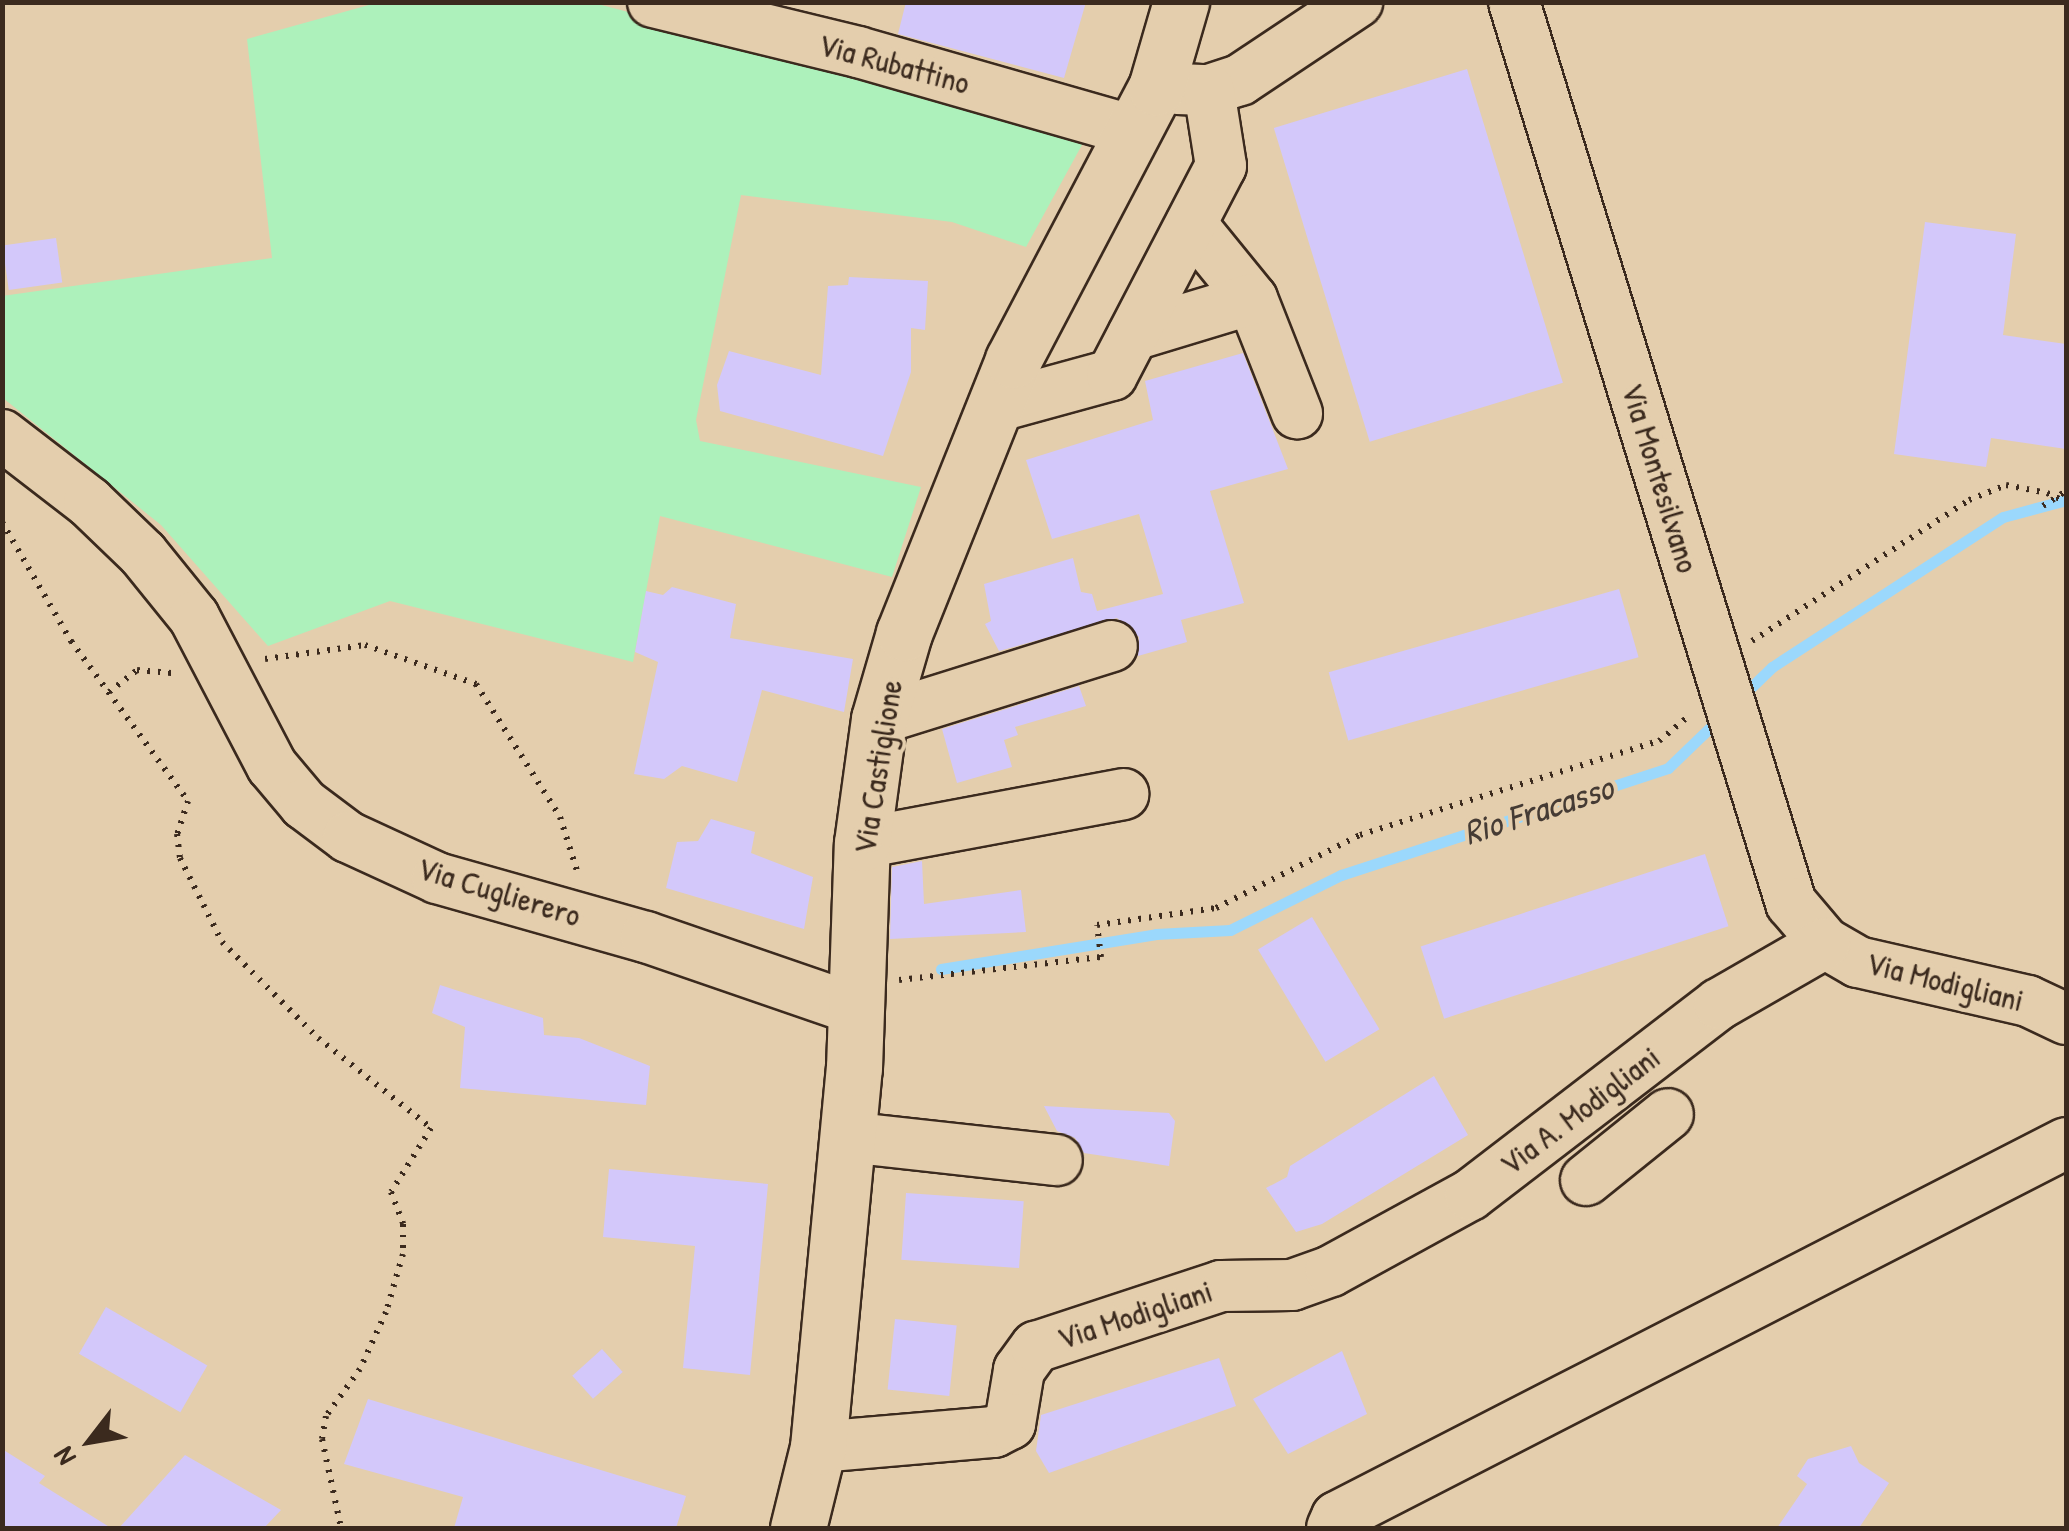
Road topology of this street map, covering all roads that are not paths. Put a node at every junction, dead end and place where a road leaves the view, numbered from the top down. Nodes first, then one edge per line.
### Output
1 (654, 2) edge
2 (1181, 2) edge
3 (1358, 2) edge
4 (1514, 2) edge
5 (1166, 103) junction
6 (1191, 224) junction
7 (1252, 299) junction
8 (1133, 336) junction
9 (994, 407) junction
10 (1297, 413) dead end
11 (2, 434) edge
12 (1112, 646) dead end
13 (880, 719) junction
14 (1122, 794) dead end
15 (862, 843) junction
16 (1826, 943) junction
17 (858, 1010) junction
18 (2066, 1019) edge
19 (1668, 1114) dead end
20 (848, 1138) junction
21 (2066, 1143) edge
22 (1056, 1160) dead end
23 (1586, 1180) dead end
24 (1331, 1272) joint
25 (818, 1446) junction
26 (798, 1528) edge
27 (1332, 1528) edge

1 - 5 street, Via Rubattino
2 - 5 main road, Via Castiglione
3 - 5 street
4 - 16 street, Via Montesilvano
5 - 6 street
5 - 9 main road, Via Castiglione
6 - 7 street
6 - 8 street
7 - 8 street
7 - 10 street
8 - 9 street
9 - 13 main road, Via Castiglione
11 - 17 street, Via Cuglierero
12 - 13 street
13 - 15 main road, Via Castiglione
14 - 15 street
15 - 17 main road, Via Castiglione
16 - 18 street, Via Modigliani
16 - 24 street, Via A. Modigliani
17 - 20 main road, Via Castiglione
19 - 23 street
20 - 22 street
20 - 25 main road, Via Castiglione
21 - 27 street
24 - 25 street, Via Modigliani
25 - 26 main road, Via Castiglione

